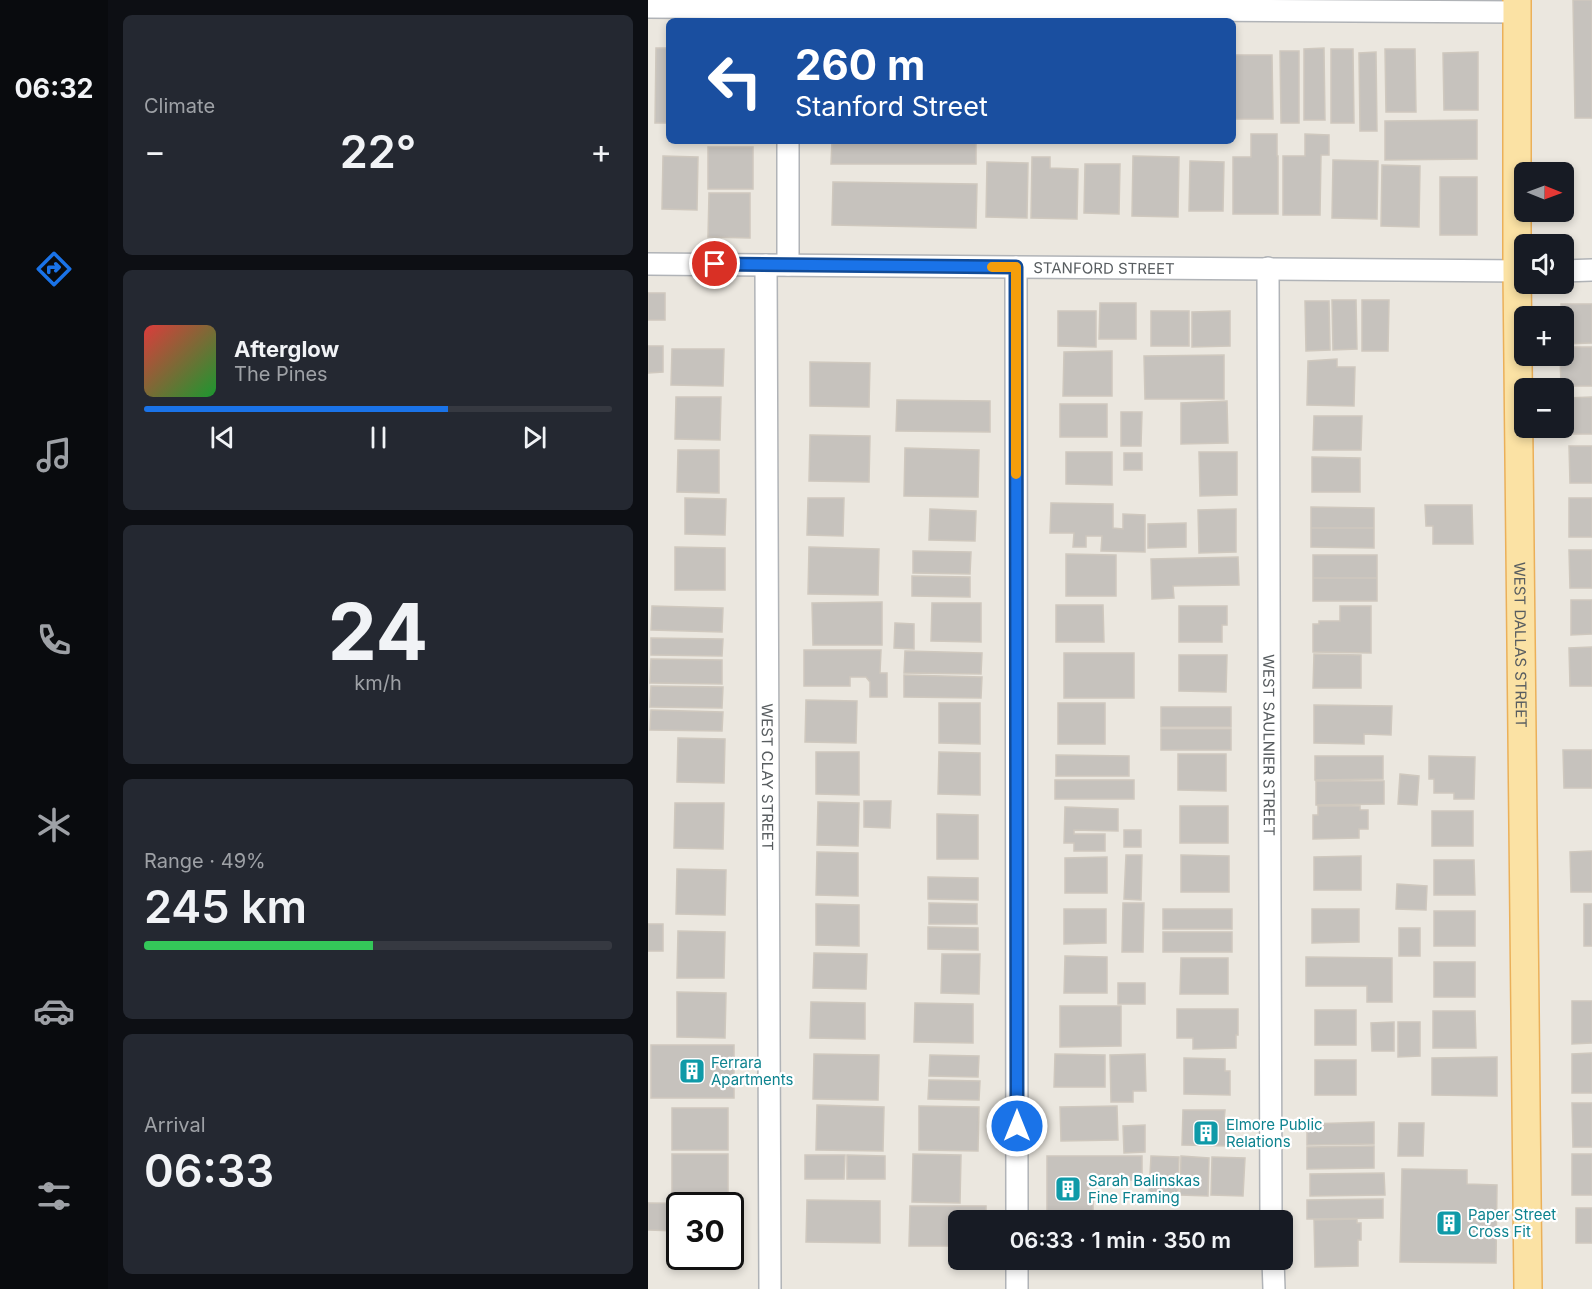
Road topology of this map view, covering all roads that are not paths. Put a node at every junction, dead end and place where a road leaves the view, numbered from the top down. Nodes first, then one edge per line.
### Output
1 (1517, 6) edge
2 (648, 7) edge
3 (788, 10) edge
4 (788, 144) edge
5 (1520, 234) edge
6 (648, 264) edge
7 (766, 265) junction
8 (788, 265) junction
9 (1016, 267) junction
10 (1268, 268) junction
11 (1592, 270) edge
12 (1514, 271) edge
13 (1574, 271) edge
14 (1521, 294) edge
15 (1017, 1210) edge
16 (1271, 1210) edge
17 (1017, 1270) edge
18 (1273, 1270) edge
19 (770, 1289) edge
20 (1017, 1289) edge
21 (1274, 1289) edge
22 (1528, 1289) edge

1 - 3 street
1 - 5 main road, WEST DALLAS STREET
2 - 3 street
4 - 8 street
6 - 7 street, STANFORD STREET
7 - 8 street, STANFORD STREET
7 - 19 street, WEST CLAY STREET
8 - 9 street, STANFORD STREET
9 - 10 street, STANFORD STREET
9 - 15 street
10 - 12 street, STANFORD STREET
10 - 16 street, WEST SAULNIER STREET
11 - 13 street
14 - 22 main road, WEST DALLAS STREET
17 - 20 street
18 - 21 street

